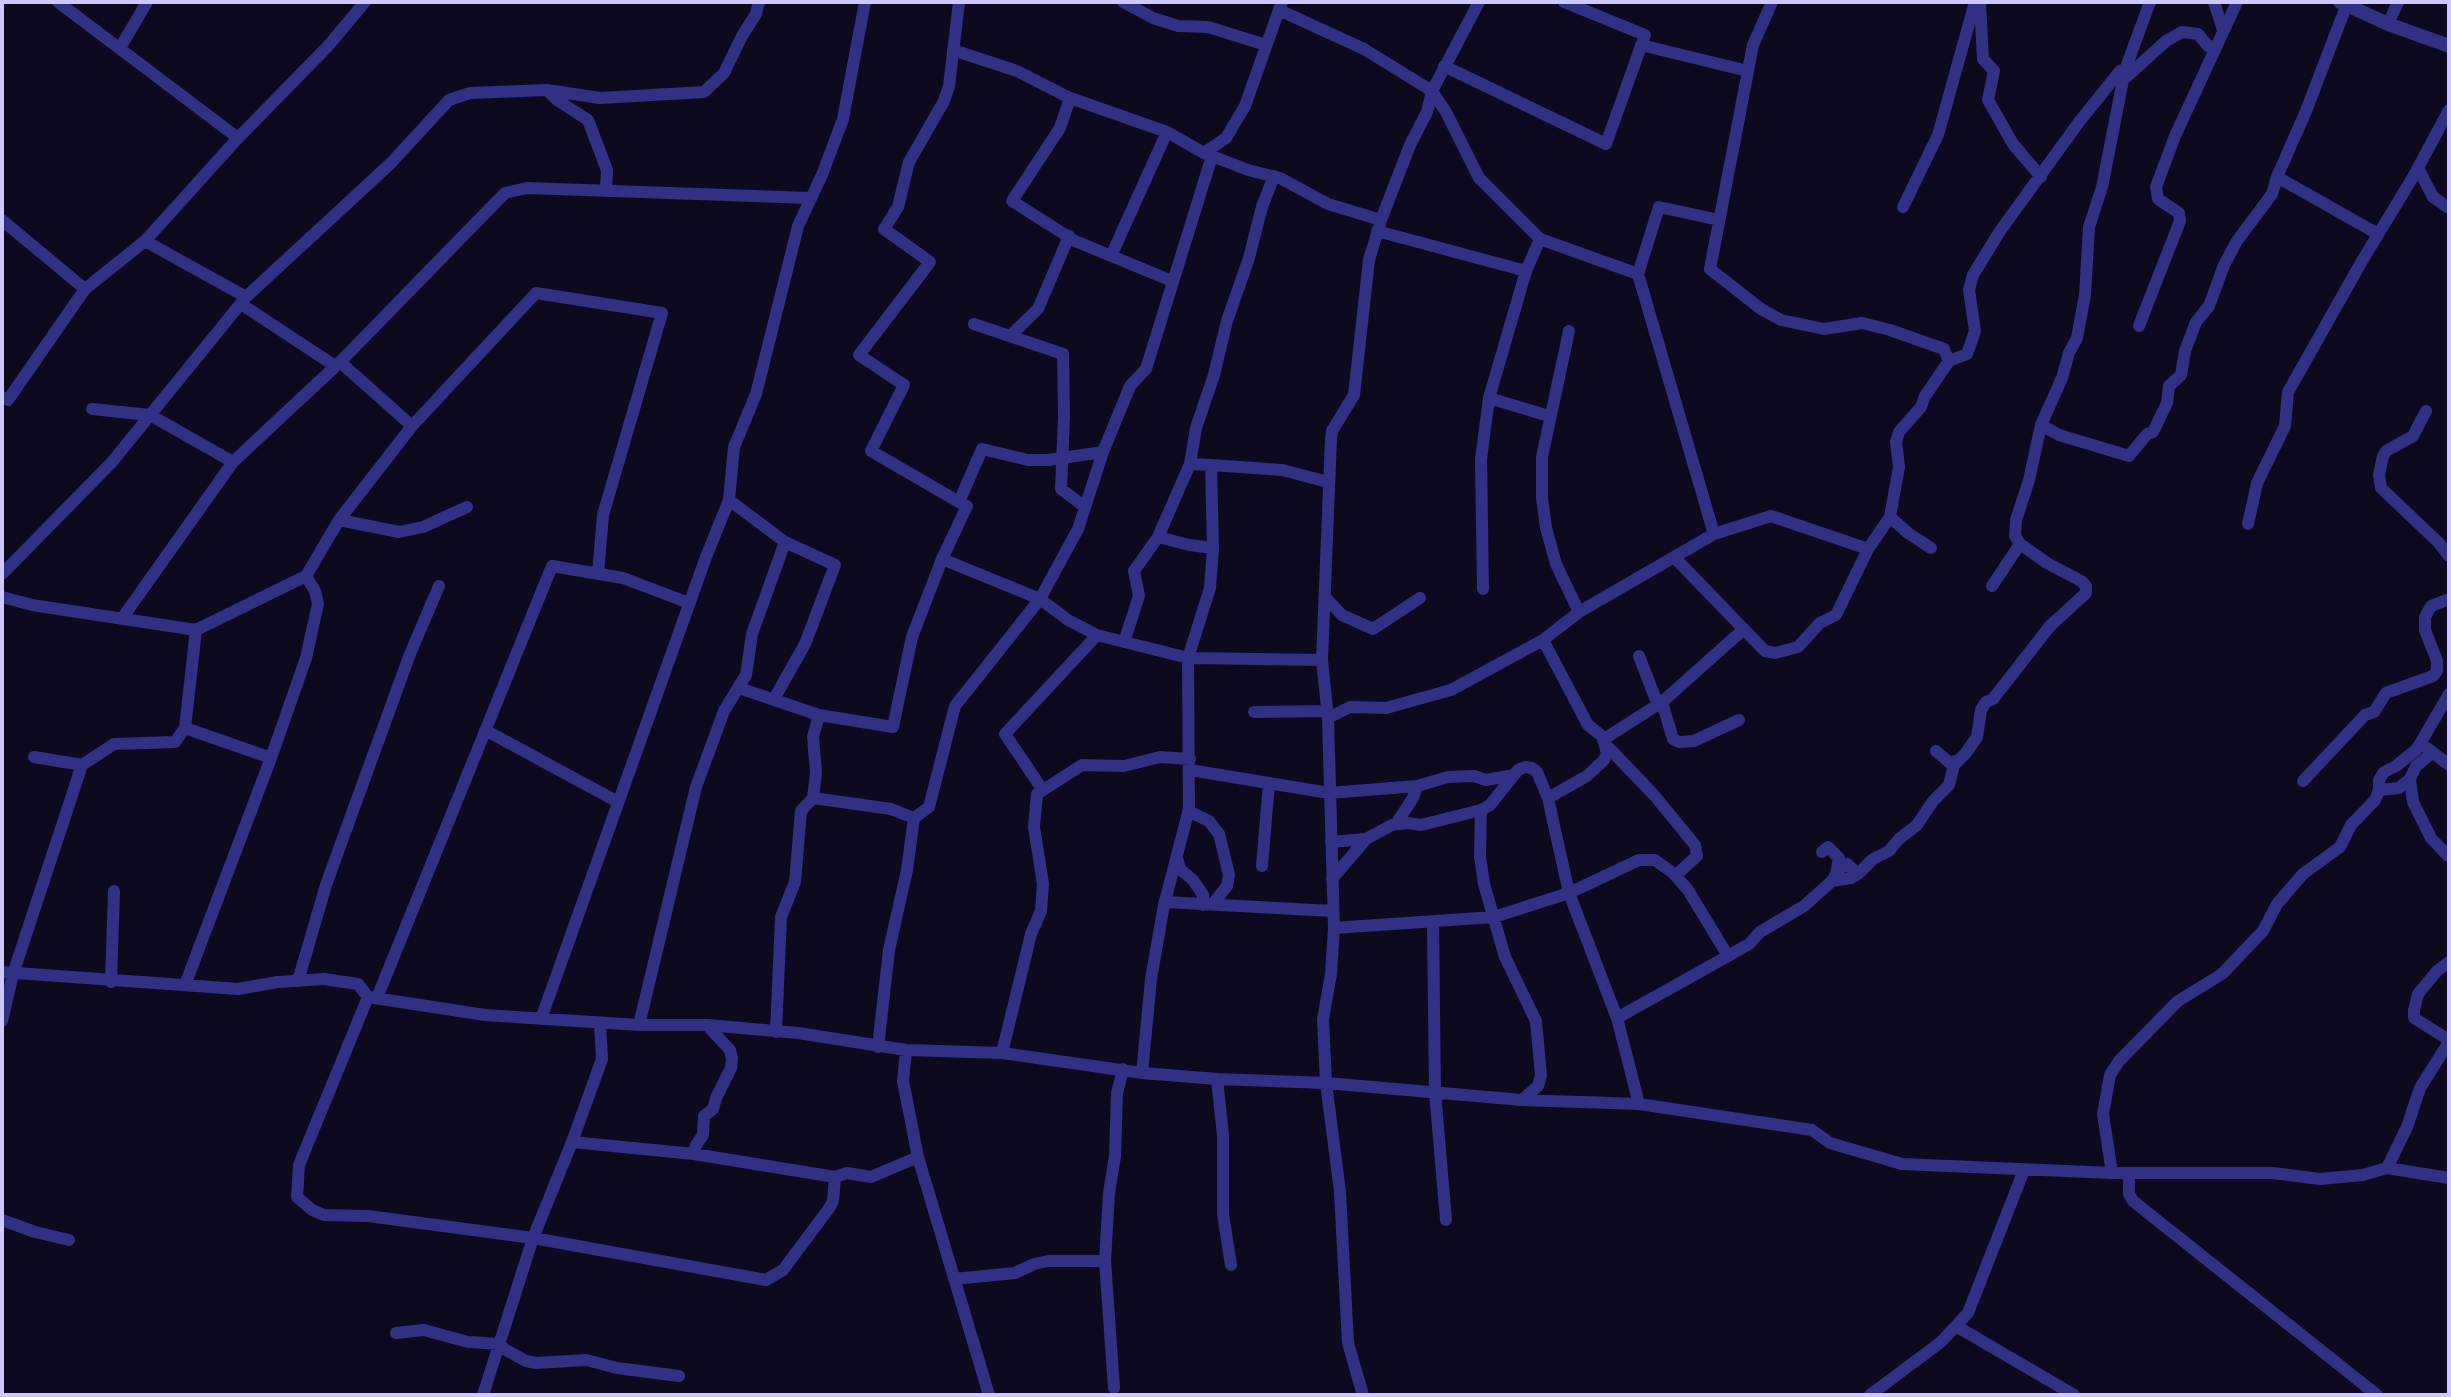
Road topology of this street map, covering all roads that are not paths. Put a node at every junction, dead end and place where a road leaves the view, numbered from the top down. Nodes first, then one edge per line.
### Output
1 (58, 2) edge
2 (147, 2) edge
3 (365, 2) edge
4 (759, 2) edge
5 (865, 2) edge
6 (959, 2) edge
7 (1123, 2) edge
8 (1479, 2) edge
9 (1564, 2) edge
10 (1772, 2) edge
11 (1978, 2) edge
12 (2150, 2) edge
13 (2214, 2) edge
14 (2237, 2) edge
15 (2398, 2) edge
16 (2344, 3) edge
17 (1280, 6) edge
18 (2388, 24) junction
19 (2223, 30) junction
20 (1266, 45) junction
21 (1641, 45) junction
22 (2449, 46) edge
23 (2215, 47) junction
24 (120, 48) junction
25 (953, 50) junction
26 (1444, 66) junction
27 (1748, 71) junction
28 (2124, 75) junction
29 (547, 90) junction
30 (1432, 91) junction
31 (1070, 98) junction
32 (2449, 110) edge
33 (1167, 132) junction
34 (238, 138) junction
35 (1208, 154) junction
36 (2418, 168) junction
37 (1274, 176) junction
38 (2041, 177) junction
39 (2277, 177) junction
40 (606, 191) junction
41 (811, 198) junction
42 (1903, 207) dead end
43 (2449, 208) edge
44 (2, 220) edge
45 (1719, 220) junction
46 (1379, 226) junction
47 (2378, 234) junction
48 (1069, 236) junction
49 (1540, 239) junction
50 (145, 241) junction
51 (1111, 256) junction
52 (1526, 271) junction
53 (1638, 274) junction
54 (1172, 281) junction
55 (85, 289) junction
56 (244, 300) junction
57 (974, 324) dead end
58 (2139, 326) dead end
59 (1569, 331) dead end
60 (1011, 335) junction
61 (1949, 361) junction
62 (338, 364) junction
63 (1489, 398) junction
64 (4, 403) edge
65 (92, 409) dead end
66 (2426, 411) dead end
67 (150, 415) junction
68 (1549, 416) junction
69 (2041, 425) junction
70 (412, 426) junction
71 (1103, 452) junction
72 (1064, 458) junction
73 (233, 462) junction
74 (1190, 464) junction
75 (1211, 465) junction
76 (1328, 482) junction
77 (729, 500) junction
78 (959, 502) junction
79 (467, 507) dead end
80 (1085, 507) junction
81 (1890, 517) junction
82 (339, 520) junction
83 (2248, 524) dead end
84 (1714, 534) junction
85 (1158, 537) junction
86 (785, 542) junction
87 (2020, 544) junction
88 (1213, 548) junction
89 (1931, 548) dead end
90 (1868, 549) junction
91 (2449, 556) edge
92 (1674, 557) junction
93 (942, 559) junction
94 (2, 574) edge
95 (598, 574) junction
96 (306, 576) junction
97 (439, 586) dead end
98 (1992, 586) dead end
99 (1483, 589) dead end
100 (2, 597) edge
101 (1325, 597) junction
102 (1420, 598) dead end
103 (1040, 599) junction
104 (2449, 599) edge
105 (689, 603) junction
106 (1579, 612) junction
107 (123, 617) junction
108 (1744, 629) junction
109 (196, 630) junction
110 (1097, 635) junction
111 (1543, 640) junction
112 (1124, 642) junction
113 (1639, 656) dead end
114 (1188, 658) junction
115 (1322, 660) junction
116 (739, 688) junction
117 (2449, 694) edge
118 (774, 699) junction
119 (1660, 703) junction
120 (1254, 712) dead end
121 (1327, 714) junction
122 (819, 715) junction
123 (1739, 720) dead end
124 (185, 728) junction
125 (485, 730) junction
126 (1605, 742) junction
127 (2422, 743) junction
128 (1936, 751) dead end
129 (2432, 753) junction
130 (34, 757) dead end
131 (271, 758) junction
132 (1955, 764) junction
133 (82, 765) junction
134 (1190, 765) junction
135 (2449, 765) edge
136 (1514, 775) junction
137 (2410, 779) junction
138 (1486, 780) junction
139 (2303, 781) dead end
140 (1269, 783) junction
141 (1417, 786) junction
142 (1042, 789) junction
143 (2379, 790) junction
144 (1329, 793) junction
145 (813, 798) junction
146 (1548, 798) junction
147 (618, 802) junction
148 (1484, 809) junction
149 (1188, 811) junction
150 (914, 818) junction
151 (1398, 824) junction
152 (1366, 839) junction
153 (1331, 842) junction
154 (1822, 852) dead end
155 (2448, 856) edge
156 (1177, 858) junction
157 (1262, 866) dead end
158 (1676, 875) junction
159 (1834, 876) junction
160 (1332, 879) junction
161 (114, 891) dead end
162 (1569, 893) junction
163 (1165, 902) junction
164 (1208, 905) junction
165 (1332, 911) junction
166 (1494, 917) junction
167 (1433, 923) junction
168 (1334, 928) junction
169 (1728, 956) junction
170 (2449, 962) edge
171 (7, 973) edge
172 (298, 981) junction
173 (111, 982) junction
174 (185, 985) junction
175 (372, 998) junction
176 (1617, 1018) junction
177 (541, 1019) junction
178 (2, 1021) edge
179 (600, 1023) junction
180 (639, 1025) junction
181 (707, 1025) junction
182 (776, 1032) junction
183 (2449, 1041) edge
184 (878, 1047) junction
185 (906, 1050) junction
186 (1002, 1053) junction
187 (1123, 1069) junction
188 (1142, 1073) junction
189 (1217, 1079) junction
190 (1326, 1083) junction
191 (1435, 1092) junction
192 (1522, 1100) junction
193 (1639, 1104) junction
194 (572, 1142) junction
195 (694, 1154) junction
196 (918, 1157) junction
197 (2387, 1168) junction
198 (2024, 1170) junction
199 (2112, 1173) junction
200 (2129, 1173) junction
201 (835, 1177) junction
202 (2449, 1178) edge
203 (2, 1220) edge
204 (1446, 1220) dead end
205 (533, 1238) junction
206 (69, 1240) dead end
207 (1105, 1261) junction
208 (1231, 1265) dead end
209 (954, 1279) junction
210 (1956, 1326) junction
211 (396, 1333) dead end
212 (500, 1344) junction
213 (679, 1376) dead end
214 (1114, 1388) dead end
215 (483, 1395) edge
216 (989, 1395) edge
217 (1363, 1395) edge
218 (1870, 1395) edge
219 (2074, 1395) edge
220 (2377, 1395) edge

1 - 24 street
2 - 24 street
3 - 34 street
4 - 29 street
5 - 41 street
6 - 25 street
7 - 20 street
8 - 26 street
9 - 21 street
10 - 27 street
11 - 38 street
11 - 42 street
12 - 28 street
13 - 19 street
14 - 19 street
15 - 18 street
16 - 18 street
16 - 39 street
17 - 20 street
17 - 30 street
18 - 22 street
19 - 23 street
20 - 35 street
21 - 26 street
21 - 27 street
23 - 28 street
23 - 58 street
24 - 34 street
25 - 31 street
25 - 78 street
26 - 30 street
27 - 45 street
28 - 38 street
28 - 69 street
29 - 40 street
29 - 56 street
30 - 46 street
30 - 49 street
31 - 33 street
31 - 48 street
32 - 36 street
33 - 35 street
33 - 51 street
34 - 50 street
35 - 37 street
35 - 54 street
36 - 43 street
36 - 47 street
37 - 46 street
37 - 74 street
38 - 61 street
39 - 47 street
39 - 69 street
40 - 41 street
40 - 62 street
41 - 77 street
44 - 55 street
45 - 53 street
45 - 61 street
46 - 52 street
46 - 76 street
47 - 83 street
48 - 51 street
48 - 60 street
49 - 52 street
49 - 53 street
50 - 55 street
50 - 56 street
51 - 54 street
52 - 63 street
53 - 84 street
54 - 71 street
55 - 64 street
56 - 62 street
56 - 67 street
57 - 60 street
59 - 68 street
60 - 72 street
61 - 81 street
62 - 70 street
62 - 73 street
63 - 68 street
63 - 99 street
65 - 67 street
66 - 91 street
67 - 73 street
67 - 94 street
68 - 106 street
69 - 87 street
70 - 82 street
70 - 95 street
71 - 72 street
71 - 80 street
72 - 78 street
72 - 80 street
73 - 107 street
74 - 75 street
74 - 85 street
75 - 76 street
75 - 88 street
76 - 101 street
77 - 86 street
77 - 105 street
78 - 93 street
79 - 82 street
80 - 103 street
81 - 89 street
81 - 90 street
82 - 96 street
84 - 90 street
84 - 92 street
85 - 88 street
85 - 112 street
86 - 116 street
86 - 118 street
87 - 98 street
87 - 132 street
88 - 114 street
90 - 108 street
92 - 106 street
92 - 108 street
93 - 103 street
93 - 122 street
95 - 105 street
95 - 125 street
96 - 109 street
96 - 131 street
97 - 172 street
100 - 107 street
101 - 102 street
101 - 115 street
103 - 110 street
103 - 150 street
104 - 139 street
105 - 147 street
106 - 111 street
107 - 109 street
108 - 119 street
109 - 124 street
110 - 112 street
110 - 142 street
111 - 121 street
111 - 126 street
112 - 114 street
113 - 119 street
114 - 115 street
114 - 134 street
115 - 121 street
116 - 118 street
116 - 180 street
117 - 127 street
118 - 122 street
119 - 123 street
119 - 126 street
120 - 121 street
121 - 144 street
122 - 145 street
124 - 131 street
124 - 133 street
125 - 147 street
125 - 175 street
126 - 146 street
126 - 158 street
127 - 129 street
127 - 143 street
128 - 132 street
129 - 135 street
129 - 137 street
130 - 133 street
131 - 174 street
132 - 159 street
133 - 171 street
134 - 140 street
134 - 142 street
134 - 149 street
136 - 138 street
136 - 146 street
136 - 148 street
137 - 143 street
137 - 155 street
138 - 141 street
138 - 148 street
140 - 144 street
140 - 157 street
141 - 144 street
141 - 151 street
142 - 186 street
143 - 199 street
144 - 153 street
145 - 150 street
145 - 182 street
146 - 162 street
147 - 177 street
148 - 151 street
148 - 166 street
149 - 156 street
149 - 164 street
150 - 184 street
151 - 152 street
152 - 153 street
152 - 160 street
153 - 160 street
154 - 159 street
156 - 163 street
156 - 164 street
158 - 162 street
158 - 169 street
159 - 169 street
160 - 165 street
161 - 173 street
162 - 166 street
162 - 176 street
163 - 164 street
163 - 188 street
164 - 165 street
165 - 168 street
166 - 167 street
166 - 192 street
167 - 168 street
167 - 191 street
168 - 190 street
169 - 176 street
170 - 183 street
171 - 173 street
171 - 178 street
172 - 174 street
172 - 175 street
173 - 174 street
175 - 177 street
175 - 205 street
176 - 193 street
177 - 179 street
179 - 180 street
179 - 194 street
180 - 181 street
181 - 182 street
181 - 195 street
182 - 184 street
183 - 197 street
184 - 185 street
185 - 186 street
185 - 196 street
186 - 187 street
187 - 188 street
187 - 207 street
188 - 189 street
189 - 190 street
189 - 208 street
190 - 191 street
190 - 217 street
191 - 192 street
191 - 204 street
192 - 193 street
193 - 198 street
194 - 195 street
194 - 205 street
195 - 201 street
196 - 201 street
196 - 209 street
197 - 200 street
197 - 202 street
198 - 199 street
198 - 210 street
199 - 200 street
200 - 220 street
201 - 205 street
203 - 206 street
205 - 212 street
207 - 209 street
207 - 214 street
209 - 216 street
210 - 218 street
210 - 219 street
211 - 212 street
212 - 213 street
212 - 215 street

